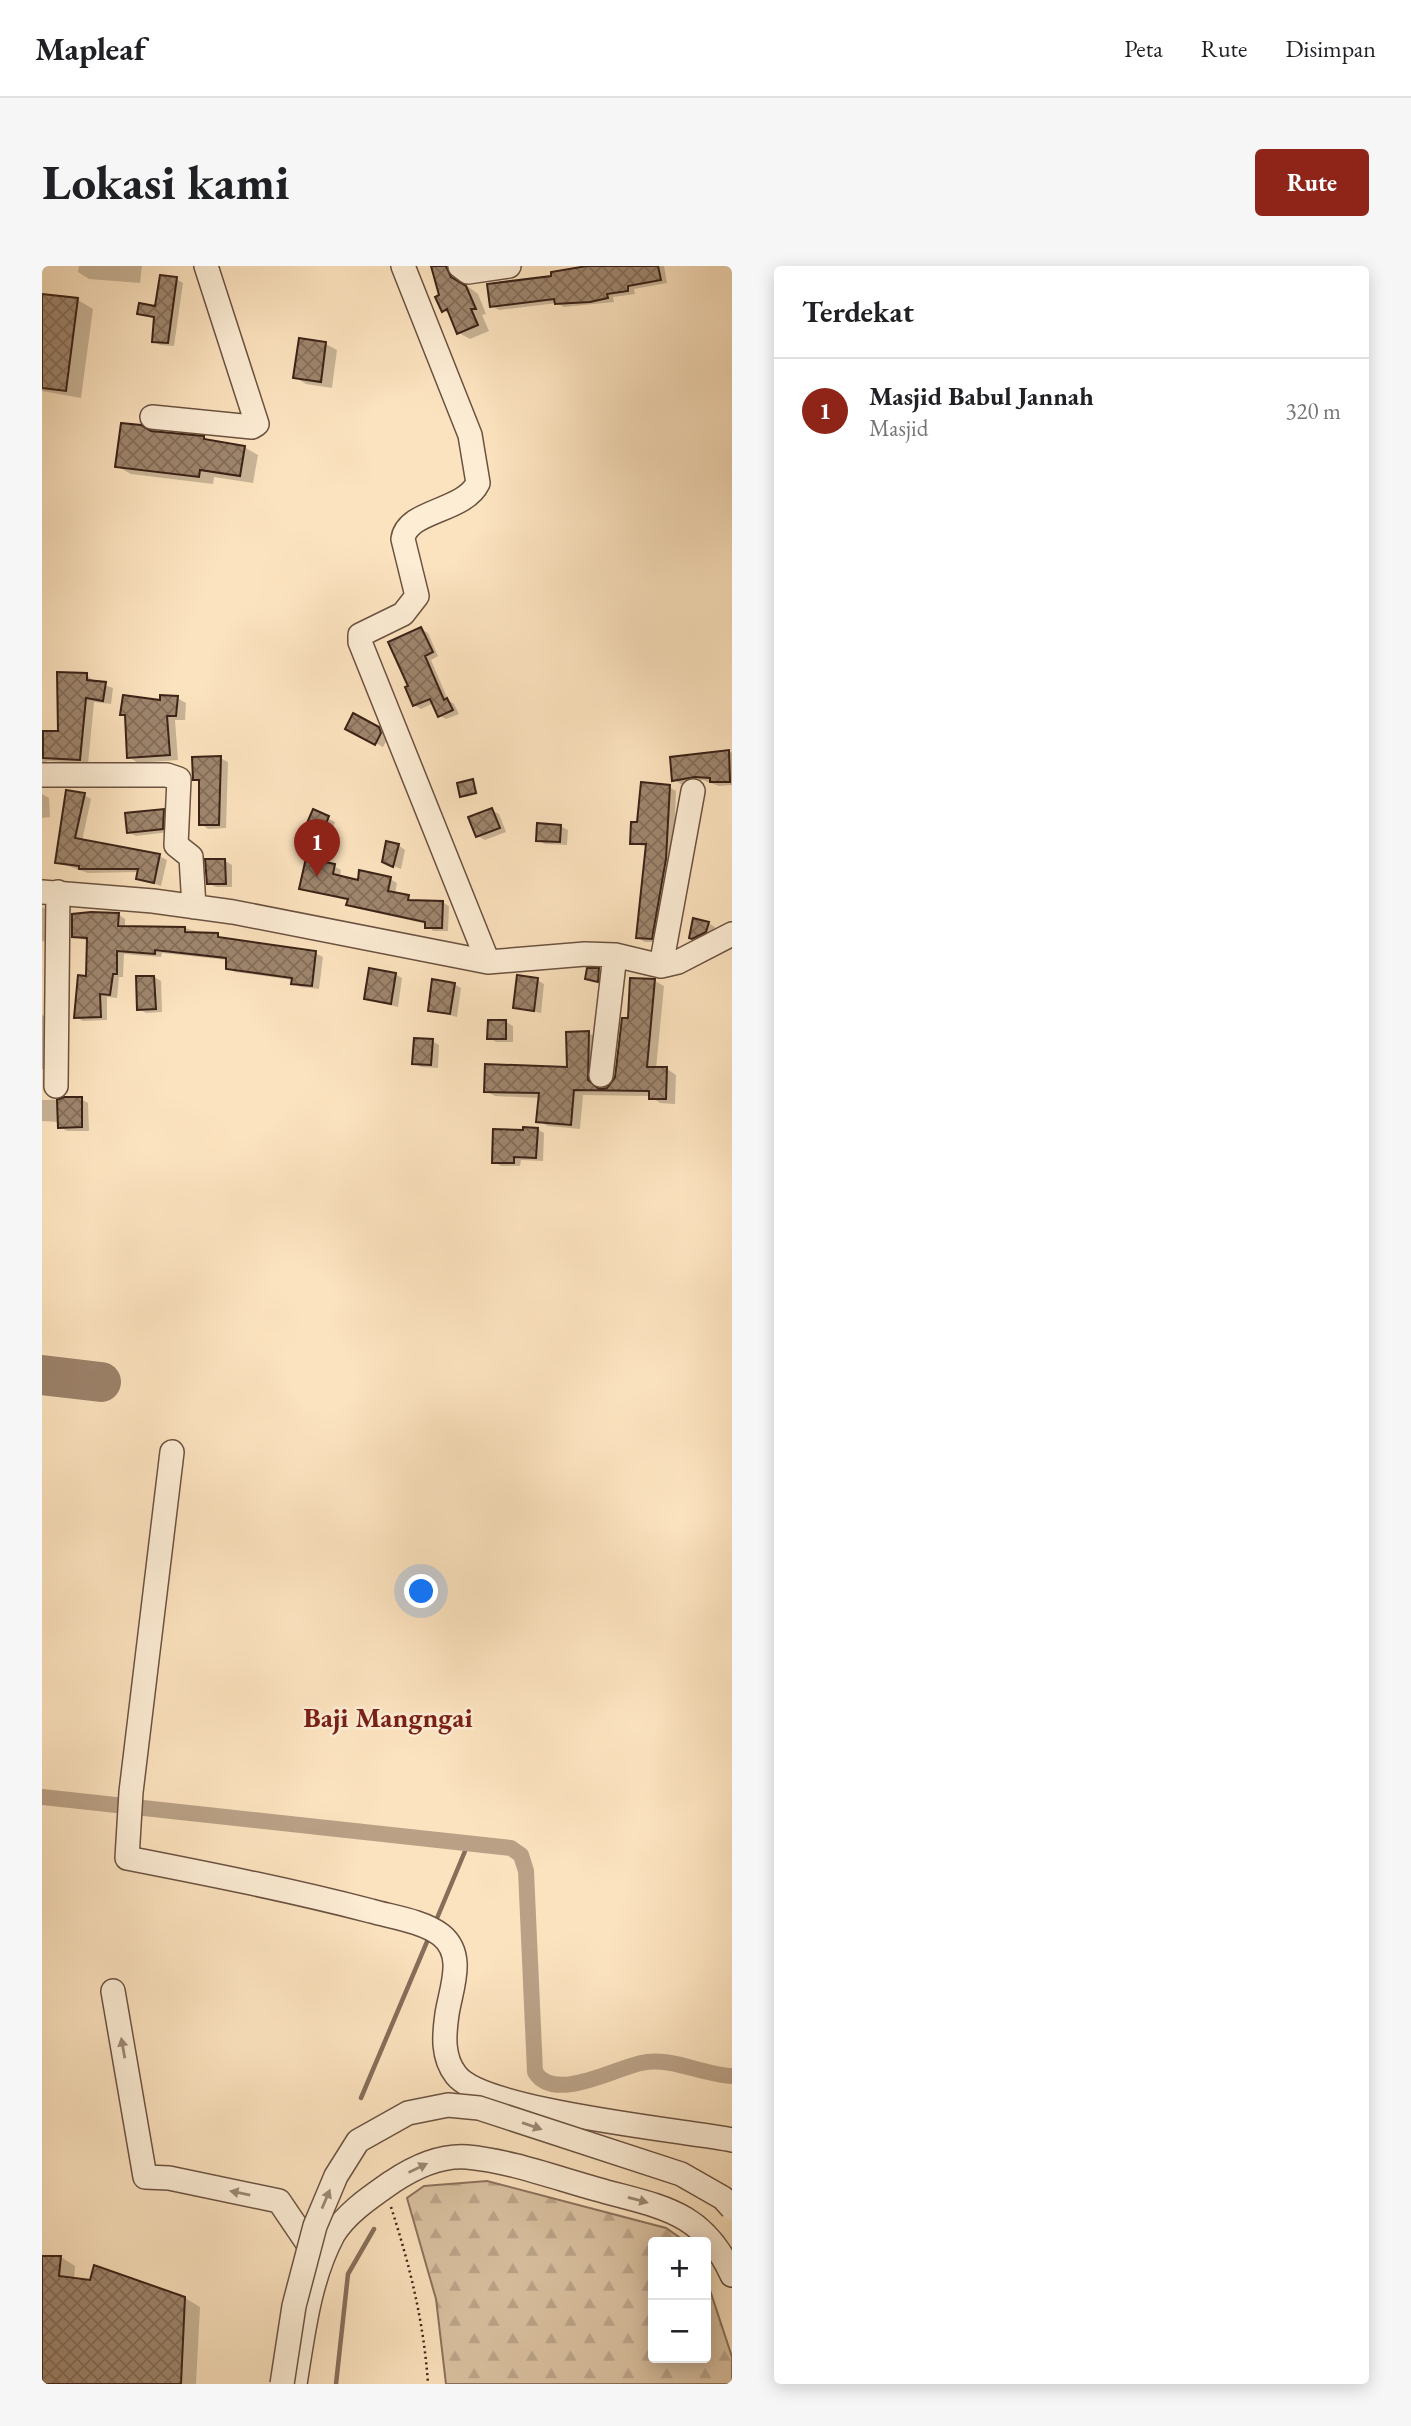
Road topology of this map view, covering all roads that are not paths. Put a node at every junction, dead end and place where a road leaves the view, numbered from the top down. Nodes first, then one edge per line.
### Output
1 (205, 266) edge
2 (403, 266) edge
3 (460, 266) edge
4 (509, 266) edge
5 (152, 417) dead end
6 (42, 775) edge
7 (693, 791) dead end
8 (50, 892) edge
9 (194, 907) junction
10 (732, 934) edge
11 (615, 955) junction
12 (488, 962) junction
13 (662, 966) junction
14 (601, 1075) dead end
15 (56, 1086) dead end
16 (172, 1452) dead end
17 (113, 1991) dead end
18 (732, 2140) edge
19 (732, 2208) edge
20 (322, 2265) junction
21 (732, 2274) edge
22 (282, 2384) edge
23 (295, 2384) edge

1 - 5 street
2 - 12 street
3 - 4 street
6 - 9 street
7 - 13 street
8 - 9 street
8 - 15 street
9 - 12 street
10 - 13 street
11 - 12 street
11 - 13 street
11 - 14 street
16 - 18 street
20 -> 17 street
22 -> 19 street, bridge
20 -> 21 street
20 - 23 street

